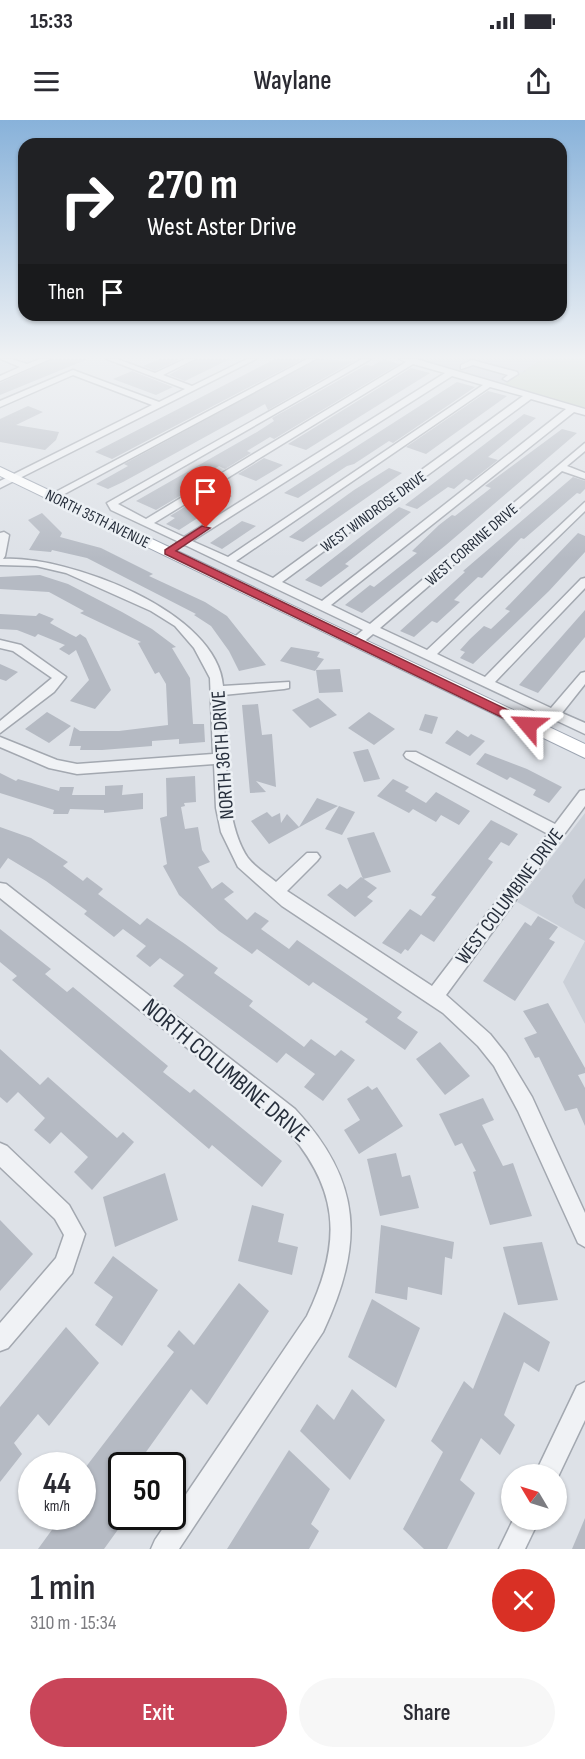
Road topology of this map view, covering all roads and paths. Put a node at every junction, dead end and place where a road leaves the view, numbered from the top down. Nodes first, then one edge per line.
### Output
1 (118, 426) edge
2 (186, 426) edge
3 (249, 426) edge
4 (302, 426) edge
5 (368, 426) edge
6 (428, 426) edge
7 (489, 426) edge
8 (551, 426) edge
9 (585, 446) edge
10 (560, 467) junction
11 (0, 471) edge
12 (585, 476) edge
13 (15, 478) junction
14 (0, 485) edge
15 (53, 496) junction
16 (585, 505) edge
17 (146, 522) junction
18 (4, 535) dead end
19 (185, 541) junction
20 (169, 552) junction
21 (0, 556) edge
22 (229, 561) junction
23 (0, 562) edge
24 (585, 581) edge
25 (274, 583) junction
26 (323, 606) junction
27 (373, 628) junction
28 (356, 642) junction
29 (0, 644) edge
30 (429, 655) junction
31 (585, 676) edge
32 (487, 683) junction
33 (284, 686) dead end
34 (217, 692) junction
35 (553, 714) junction
36 (0, 728) edge
37 (585, 729) edge
38 (0, 742) edge
39 (585, 753) edge
40 (411, 755) dead end
41 (220, 759) junction
42 (585, 795) edge
43 (556, 832) junction
44 (312, 857) dead end
45 (0, 889) edge
46 (277, 891) junction
47 (434, 997) junction
48 (0, 1153) edge
49 (585, 1236) edge
50 (0, 1340) edge
51 (585, 1394) edge
52 (552, 1464) edge
53 (521, 1530) edge
54 (164, 1549) edge
55 (512, 1549) edge

1 - 13 street
2 - 15 street
3 - 17 street, NORTH 35TH AVENUE
4 - 17 street
5 - 19 street
6 - 22 street
7 - 25 street, WEST WINDROSE DRIVE
8 - 26 street
9 - 10 street, WEST CORRINE DRIVE
10 - 12 street
10 - 27 street, WEST CORRINE DRIVE
11 - 13 main road, NORTH 35TH AVENUE
13 - 14 street
13 - 15 main road, NORTH 35TH AVENUE
15 - 20 main road, NORTH 35TH AVENUE
16 - 30 street
17 - 19 street, NORTH 35TH AVENUE
18 - 21 street
19 - 20 street
19 - 22 street, NORTH 35TH AVENUE
20 - 28 main road, NORTH 35TH AVENUE
22 - 25 street, NORTH 35TH AVENUE
23 - 34 street, NORTH 36TH DRIVE
24 - 32 street
25 - 26 street, NORTH 35TH AVENUE
26 - 27 street, NORTH 35TH AVENUE
27 - 28 street, WEST CORRINE DRIVE
27 - 30 street, NORTH 35TH AVENUE
28 - 39 main road, NORTH 35TH AVENUE
29 - 36 street
30 - 32 street, NORTH 35TH AVENUE
31 - 35 street
32 - 35 street, NORTH 35TH AVENUE
33 - 34 street
34 - 41 street, NORTH 36TH DRIVE
35 - 37 street, NORTH 35TH AVENUE
38 - 41 street
40 - 43 street
41 - 46 street, NORTH 36TH DRIVE
42 - 43 street, WEST COLUMBINE DRIVE
43 - 47 street, WEST COLUMBINE DRIVE
44 - 46 street
45 - 54 street, NORTH COLUMBINE DRIVE
46 - 47 street, NORTH 36TH DRIVE
47 - 49 street, NORTH 36TH DRIVE
48 - 50 street
51 - 52 street
53 - 55 street

